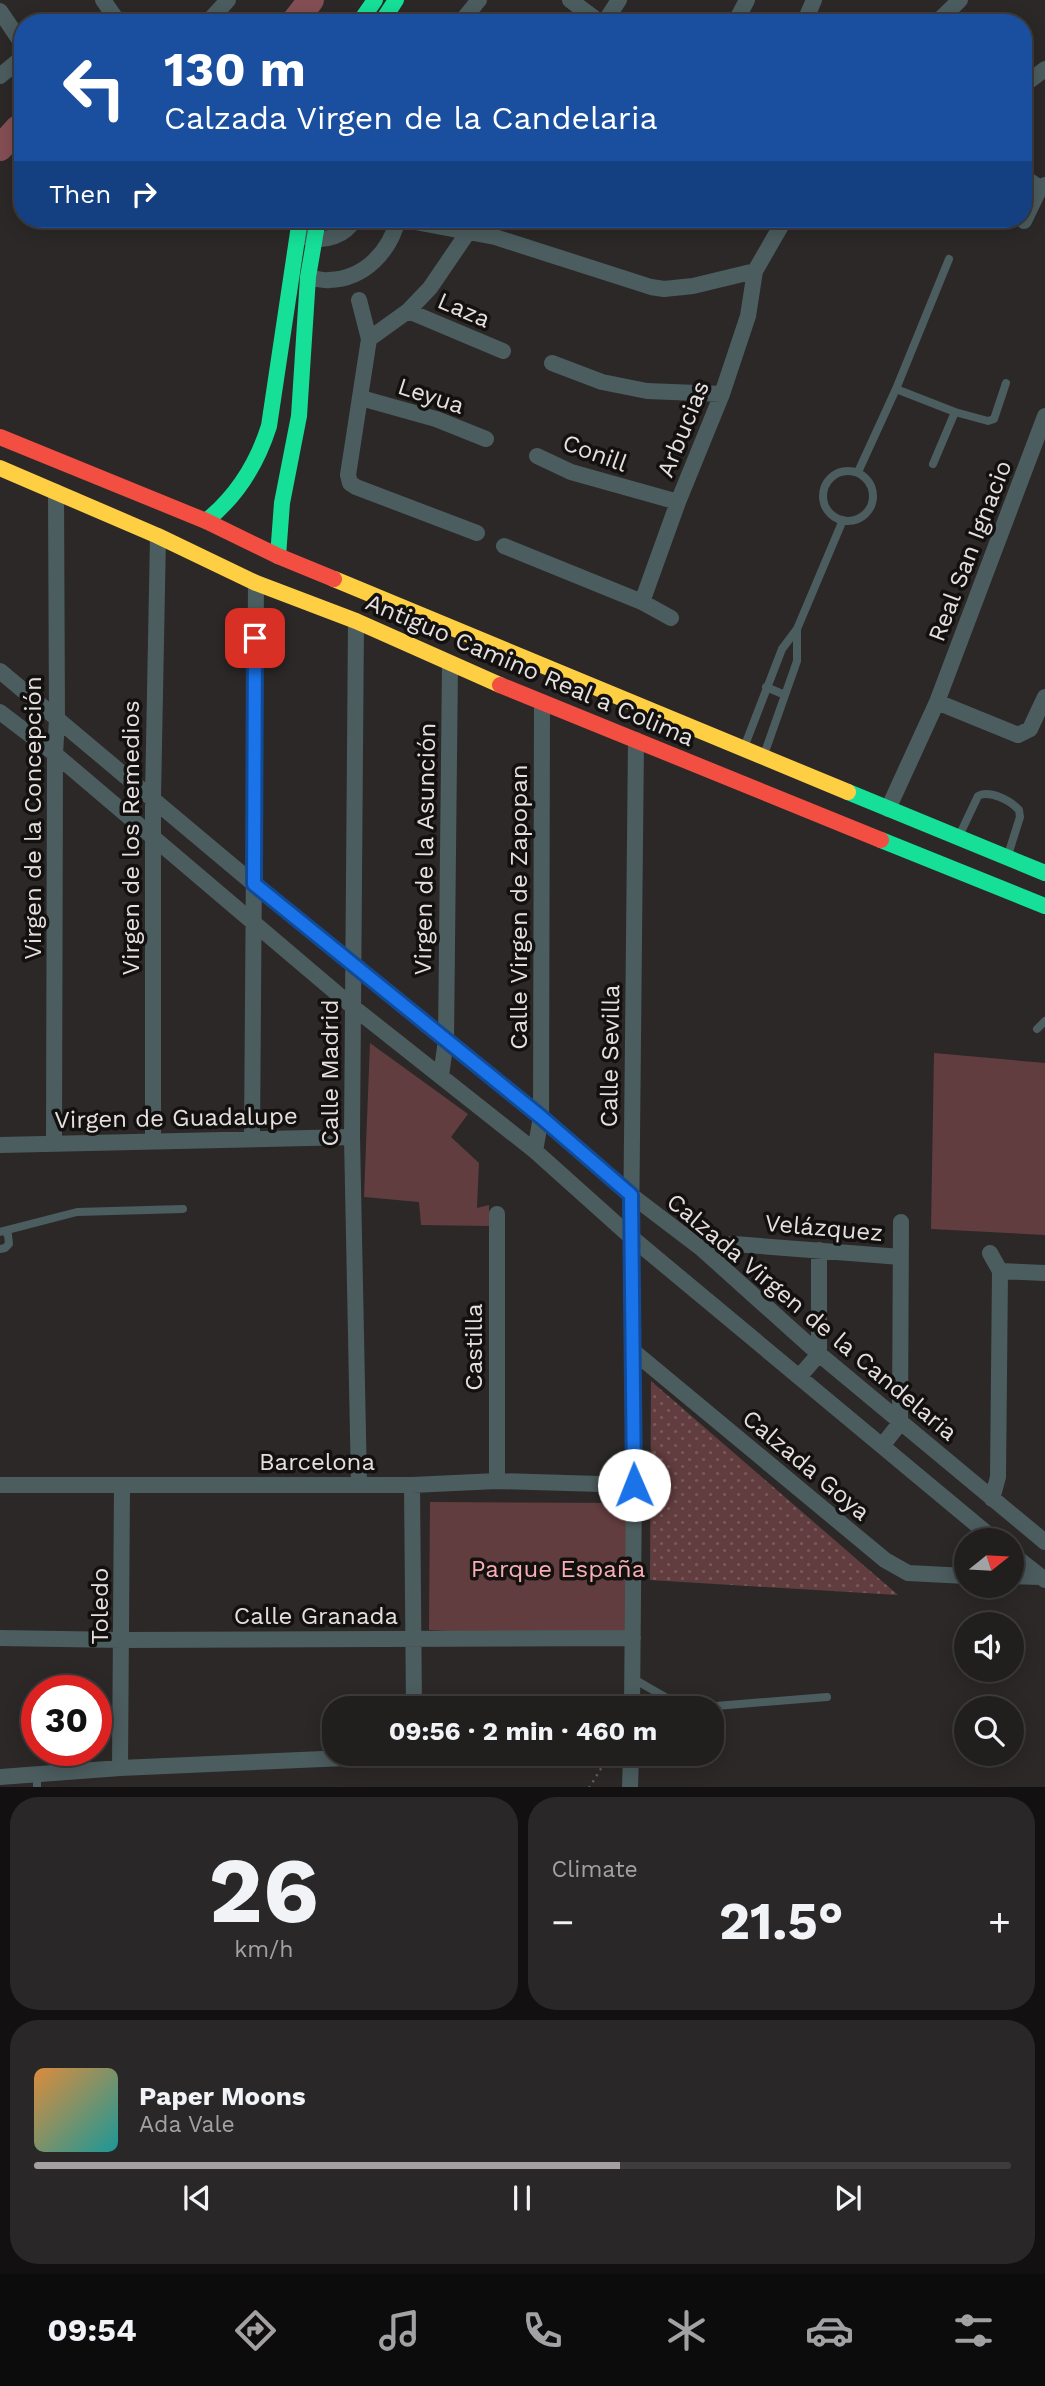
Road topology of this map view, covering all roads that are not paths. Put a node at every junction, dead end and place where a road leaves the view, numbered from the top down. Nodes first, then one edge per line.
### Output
1 (480, 0) edge
2 (570, 0) edge
3 (960, 0) edge
4 (0, 11) edge
5 (468, 14) edge
6 (590, 14) edge
7 (945, 14) edge
8 (14, 32) edge
9 (14, 64) edge
10 (0, 76) edge
11 (1042, 187) edge
12 (1032, 206) edge
13 (299, 228) edge
14 (317, 228) edge
15 (347, 228) edge
16 (394, 228) edge
17 (471, 228) edge
18 (478, 228) edge
19 (780, 228) edge
20 (298, 236) junction
21 (315, 240) junction
22 (949, 259) dead end
23 (755, 271) junction
24 (308, 277) junction
25 (359, 300) dead end
26 (408, 311) junction
27 (369, 339) junction
28 (503, 351) dead end
29 (278, 357) junction
30 (303, 359) junction
31 (552, 363) dead end
32 (1006, 383) dead end
33 (896, 389) junction
34 (722, 394) junction
35 (361, 398) junction
36 (955, 412) junction
37 (1045, 416) edge
38 (1, 437) edge
39 (486, 439) dead end
40 (537, 456) dead end
41 (933, 464) dead end
42 (0, 468) edge
43 (858, 472) junction
44 (56, 492) junction
45 (678, 502) junction
46 (843, 520) junction
47 (206, 521) junction
48 (477, 533) dead end
49 (158, 536) junction
50 (505, 546) dead end
51 (278, 556) junction
52 (256, 583) junction
53 (642, 602) junction
54 (671, 618) dead end
55 (356, 621) junction
56 (797, 629) junction
57 (450, 664) junction
58 (0, 671) edge
59 (766, 687) junction
60 (785, 695) junction
61 (1045, 696) edge
62 (937, 702) junction
63 (542, 704) junction
64 (0, 712) edge
65 (57, 719) junction
66 (636, 740) junction
67 (743, 750) junction
68 (55, 754) junction
69 (763, 758) junction
70 (153, 797) junction
71 (888, 809) junction
72 (154, 838) junction
73 (958, 838) junction
74 (1007, 858) junction
75 (1045, 873) edge
76 (254, 884) junction
77 (1045, 906) edge
78 (254, 924) junction
79 (353, 964) junction
80 (353, 1007) junction
81 (1045, 1021) edge
82 (1037, 1029) dead end
83 (446, 1040) junction
84 (441, 1076) junction
85 (541, 1117) junction
86 (352, 1137) junction
87 (252, 1139) junction
88 (153, 1140) junction
89 (54, 1143) junction
90 (0, 1145) edge
91 (535, 1151) junction
92 (631, 1195) junction
93 (183, 1209) dead end
94 (497, 1214) dead end
95 (901, 1222) dead end
96 (2, 1231) edge
97 (631, 1237) junction
98 (0, 1249) edge
99 (702, 1249) junction
100 (819, 1250) junction
101 (990, 1253) dead end
102 (901, 1257) junction
103 (1000, 1271) junction
104 (1045, 1273) edge
105 (633, 1351) junction
106 (819, 1354) junction
107 (799, 1377) junction
108 (900, 1423) junction
109 (882, 1446) junction
110 (497, 1481) junction
111 (359, 1484) junction
112 (0, 1485) edge
113 (412, 1485) junction
114 (634, 1485) junction
115 (122, 1486) junction
116 (992, 1499) junction
117 (981, 1528) edge
118 (1045, 1542) edge
119 (1024, 1562) edge
120 (954, 1575) edge
121 (1024, 1576) edge
122 (1044, 1576) edge
123 (0, 1637) edge
124 (413, 1638) junction
125 (633, 1638) junction
126 (122, 1640) junction
127 (632, 1678) junction
128 (414, 1696) edge
129 (632, 1696) edge
130 (827, 1697) dead end
131 (322, 1758) edge
132 (631, 1766) edge
133 (120, 1768) junction
134 (0, 1777) edge
135 (37, 1782) edge
136 (630, 1787) edge

1 - 5 street
2 - 6 street
3 - 7 street
4 - 8 street
9 - 10 street
11 - 12 street
13 - 20 main road
14 - 21 main road
15 - 21 street
16 - 24 street
17 - 26 street
18 - 23 street
19 - 23 street
20 - 21 street
20 - 29 main road
21 - 24 main road
22 - 33 lane
23 - 34 street, Arbucias
24 - 30 main road
25 - 27 street
26 - 27 street
26 - 28 street, Laza
27 - 35 street
29 - 30 main road
29 - 47 main road
30 - 51 main road
31 - 34 street
32 - 36 lane
33 - 36 lane
33 - 43 lane
34 - 45 street, Arbucias
35 - 39 street, Leyua
35 - 48 street
36 - 41 lane
37 - 62 street, Real San Ignacio
38 - 47 main road, Antiguo Camino Real a Colima
40 - 45 street, Conill
42 - 44 main road, Antiguo Camino Real a Colima
43 - 46 lane
43 - 46 lane
44 - 49 main road, Antiguo Camino Real a Colima
44 - 65 street, Virgen de la Concepción
45 - 53 street, Arbucias
46 - 56 lane
47 - 51 main road, Antiguo Camino Real a Colima
49 - 52 main road, Antiguo Camino Real a Colima
49 - 70 street, Virgen de los Remedios
50 - 53 street
51 - 67 main road, Antiguo Camino Real a Colima
52 - 55 main road, Antiguo Camino Real a Colima
52 - 76 street
53 - 54 street
55 - 57 main road, Antiguo Camino Real a Colima
55 - 79 street, Calle Madrid
56 - 59 lane
56 - 60 lane
57 - 63 main road, Antiguo Camino Real a Colima
57 - 83 street, Virgen de la Asunción
58 - 65 street, Calzada Virgen de la Candelaria
59 - 60 lane
59 - 67 lane
60 - 69 lane
61 - 62 street
62 - 71 street, Real San Ignacio
63 - 66 main road, Antiguo Camino Real a Colima
63 - 85 street, Calle Virgen de Zapopan
64 - 68 street
65 - 68 street, Virgen de la Concepción
65 - 70 street, Calzada Virgen de la Candelaria
66 - 77 main road, Antiguo Camino Real a Colima
66 - 92 street, Calle Sevilla
67 - 69 main road, Antiguo Camino Real a Colima
68 - 72 street
68 - 89 street, Virgen de la Concepción
69 - 71 main road, Antiguo Camino Real a Colima
70 - 72 street, Virgen de los Remedios
70 - 76 street, Calzada Virgen de la Candelaria
71 - 73 main road, Antiguo Camino Real a Colima
72 - 78 street
72 - 88 street, Virgen de los Remedios
73 - 74 main road, Antiguo Camino Real a Colima
73 - 74 lane
74 - 75 main road, Antiguo Camino Real a Colima
76 - 78 street
76 - 79 street, Calzada Virgen de la Candelaria
78 - 80 street
78 - 87 street
79 - 80 street, Calle Madrid
79 - 83 street, Calzada Virgen de la Candelaria
80 - 84 street
80 - 86 street, Calle Madrid
81 - 82 lane
83 - 84 street, Virgen de la Asunción
83 - 85 street, Calzada Virgen de la Candelaria
84 - 91 street
85 - 91 street, Calle Virgen de Zapopan
85 - 92 street, Calzada Virgen de la Candelaria
86 - 87 street, Virgen de Guadalupe
86 - 111 street, Calle Madrid
87 - 88 street, Virgen de Guadalupe
88 - 89 street, Virgen de Guadalupe
89 - 90 street, Virgen de Guadalupe
91 - 97 street
92 - 97 street, Calle Sevilla
92 - 99 street, Calzada Virgen de la Candelaria
93 - 96 lane
94 - 110 street, Castilla
95 - 102 street
96 - 98 lane
97 - 105 street, Calle Sevilla
97 - 107 street
99 - 100 street, Velázquez
99 - 106 street, Calzada Virgen de la Candelaria
100 - 102 street, Velázquez
100 - 106 street
101 - 103 street
102 - 108 street
103 - 104 street
103 - 116 street
105 - 114 street, Calle Sevilla
105 - 120 street, Calzada Goya
106 - 107 street
106 - 108 street, Calzada Virgen de la Candelaria
107 - 109 street
108 - 109 street
108 - 116 street, Calzada Virgen de la Candelaria
109 - 117 street
110 - 113 street, Barcelona
110 - 114 street, Barcelona
111 - 113 street, Barcelona
111 - 115 street, Barcelona
112 - 115 street, Barcelona
113 - 124 street
114 - 125 street, Calle Sevilla
115 - 126 street, Toledo
116 - 118 street, Calzada Virgen de la Candelaria
119 - 122 street
121 - 122 street
123 - 126 street, Calle Granada
124 - 125 street, Calle Granada
124 - 126 street, Calle Granada
124 - 128 street
125 - 127 street, Calle Sevilla
126 - 133 street, Toledo
127 - 129 street, Calle Sevilla
127 - 130 lane
131 - 133 street
132 - 136 street
133 - 135 street
134 - 135 street

